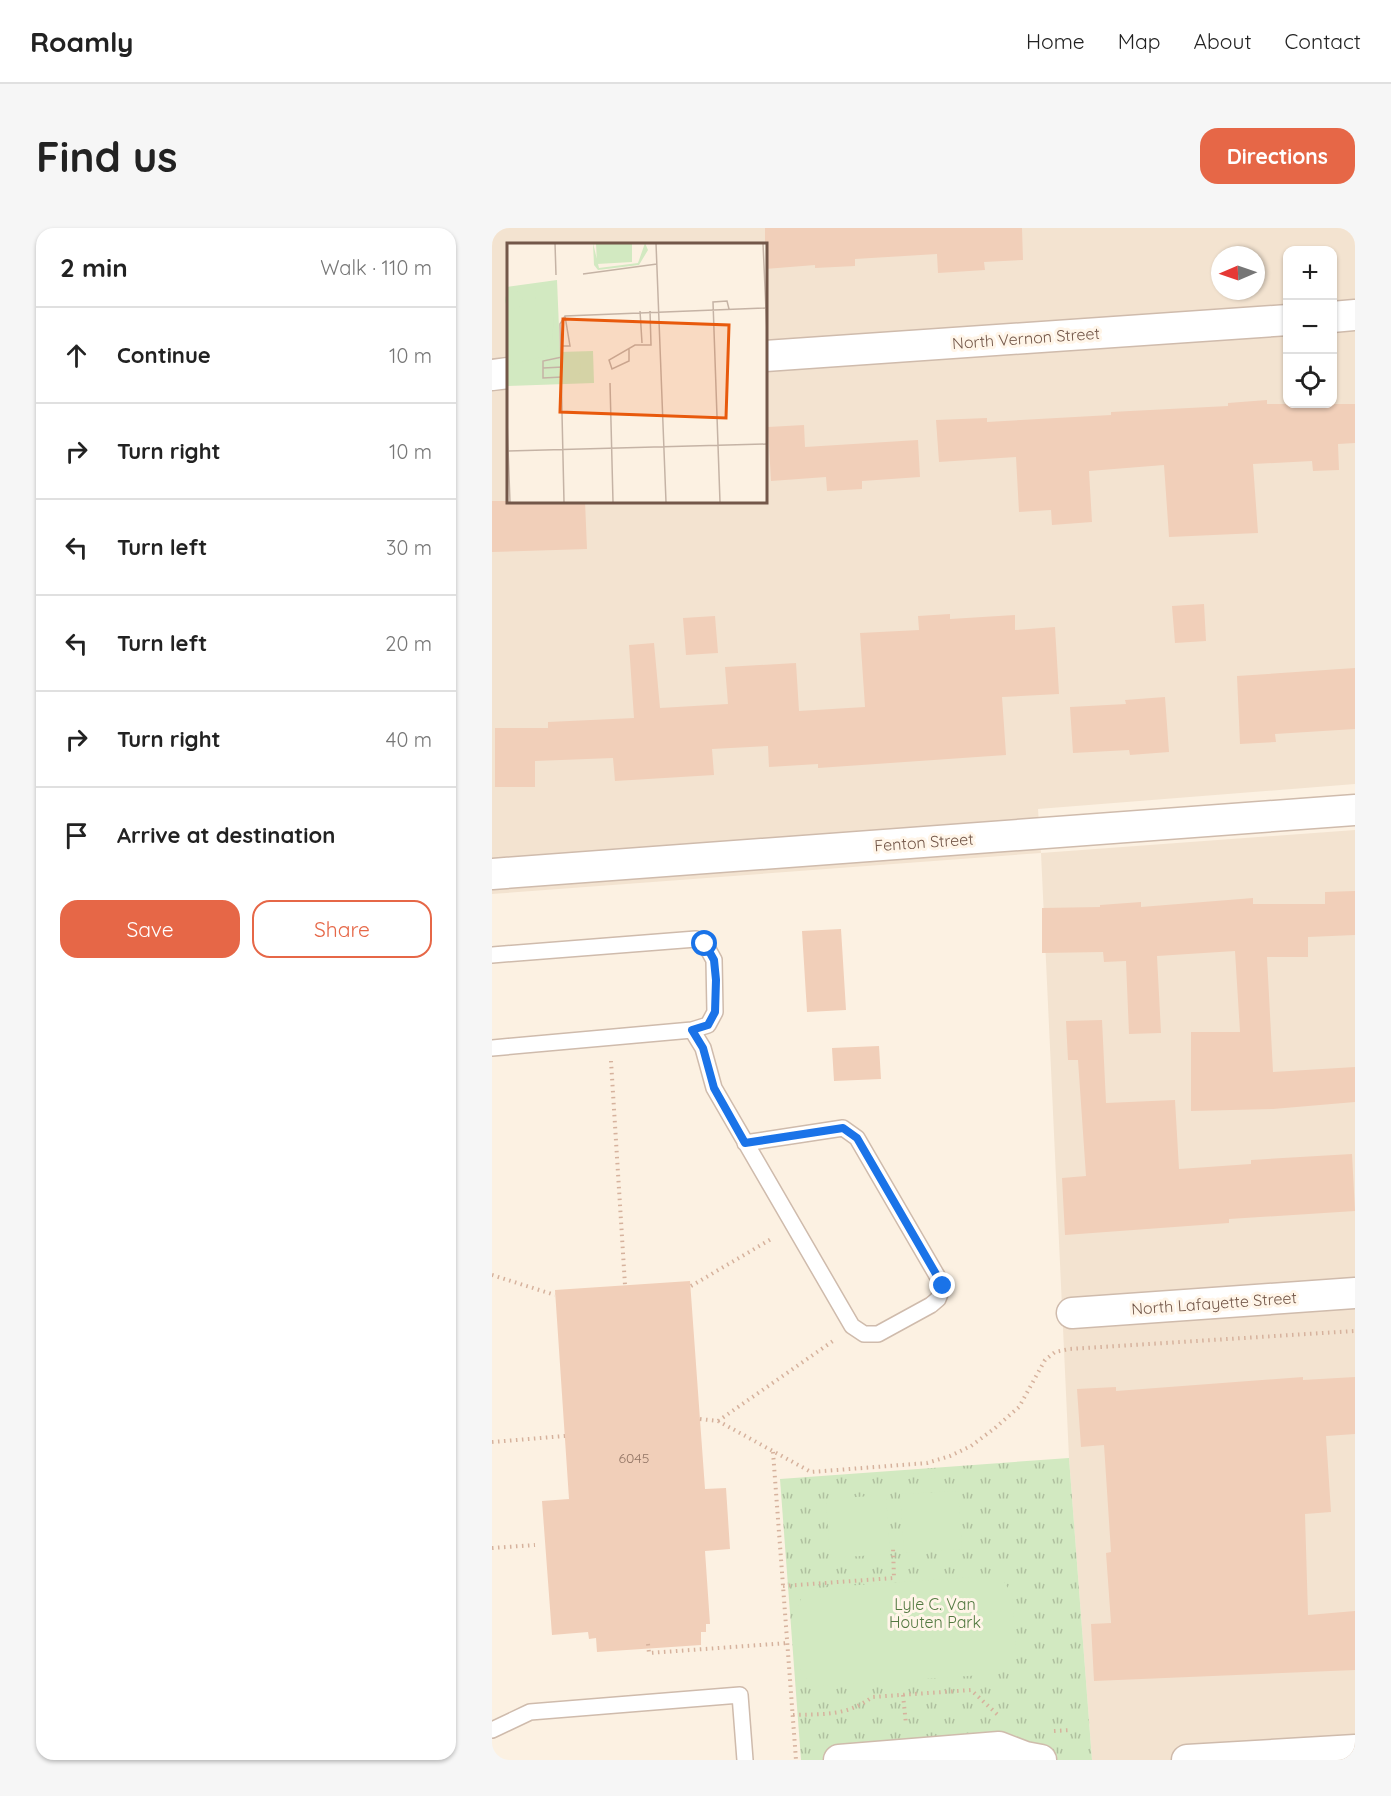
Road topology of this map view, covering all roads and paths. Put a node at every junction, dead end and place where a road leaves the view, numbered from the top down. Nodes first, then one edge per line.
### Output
1 (1355, 315) edge
2 (1337, 317) edge
3 (1283, 320) edge
4 (766, 356) edge
5 (507, 373) edge
6 (492, 375) edge
7 (1355, 810) edge
8 (492, 874) edge
9 (492, 955) edge
10 (692, 1030) junction
11 (609, 1037) junction
12 (492, 1048) edge
13 (745, 1143) junction
14 (794, 1226) junction
15 (492, 1275) edge
16 (625, 1285) dead end
17 (691, 1286) dead end
18 (1355, 1293) edge
19 (555, 1295) dead end
20 (1072, 1313) dead end
21 (852, 1326) junction
22 (1355, 1331) edge
23 (700, 1419) dead end
24 (718, 1421) junction
25 (565, 1436) dead end
26 (492, 1442) edge
27 (773, 1452) junction
28 (535, 1545) dead end
29 (492, 1548) edge
30 (893, 1548) dead end
31 (783, 1586) junction
32 (788, 1643) junction
33 (648, 1644) dead end
34 (793, 1715) junction
35 (1006, 1719) dead end
36 (492, 1730) edge
37 (1071, 1730) dead end
38 (1052, 1731) dead end
39 (1355, 1750) edge
40 (937, 1756) edge
41 (1030, 1759) edge
42 (745, 1760) edge
43 (796, 1760) edge
44 (839, 1760) edge
45 (1187, 1760) edge

1 - 2 street
3 - 4 street, North Vernon Street
5 - 6 street
7 - 8 street, Fenton Street
9 - 10 lane
10 - 11 lane
10 - 13 lane
11 - 12 lane
11 - 16 path
13 - 14 lane
13 - 21 lane
14 - 17 path
14 - 21 lane
15 - 19 path
18 - 20 street, North Lafayette Street
21 - 24 path
22 - 27 path
23 - 24 path
24 - 27 path
25 - 26 path
27 - 31 path
28 - 29 path
30 - 31 path
31 - 32 path
32 - 33 path
32 - 34 path
34 - 35 path
34 - 43 path
36 - 42 lane
37 - 38 path
39 - 45 street
40 - 41 street
40 - 44 street

